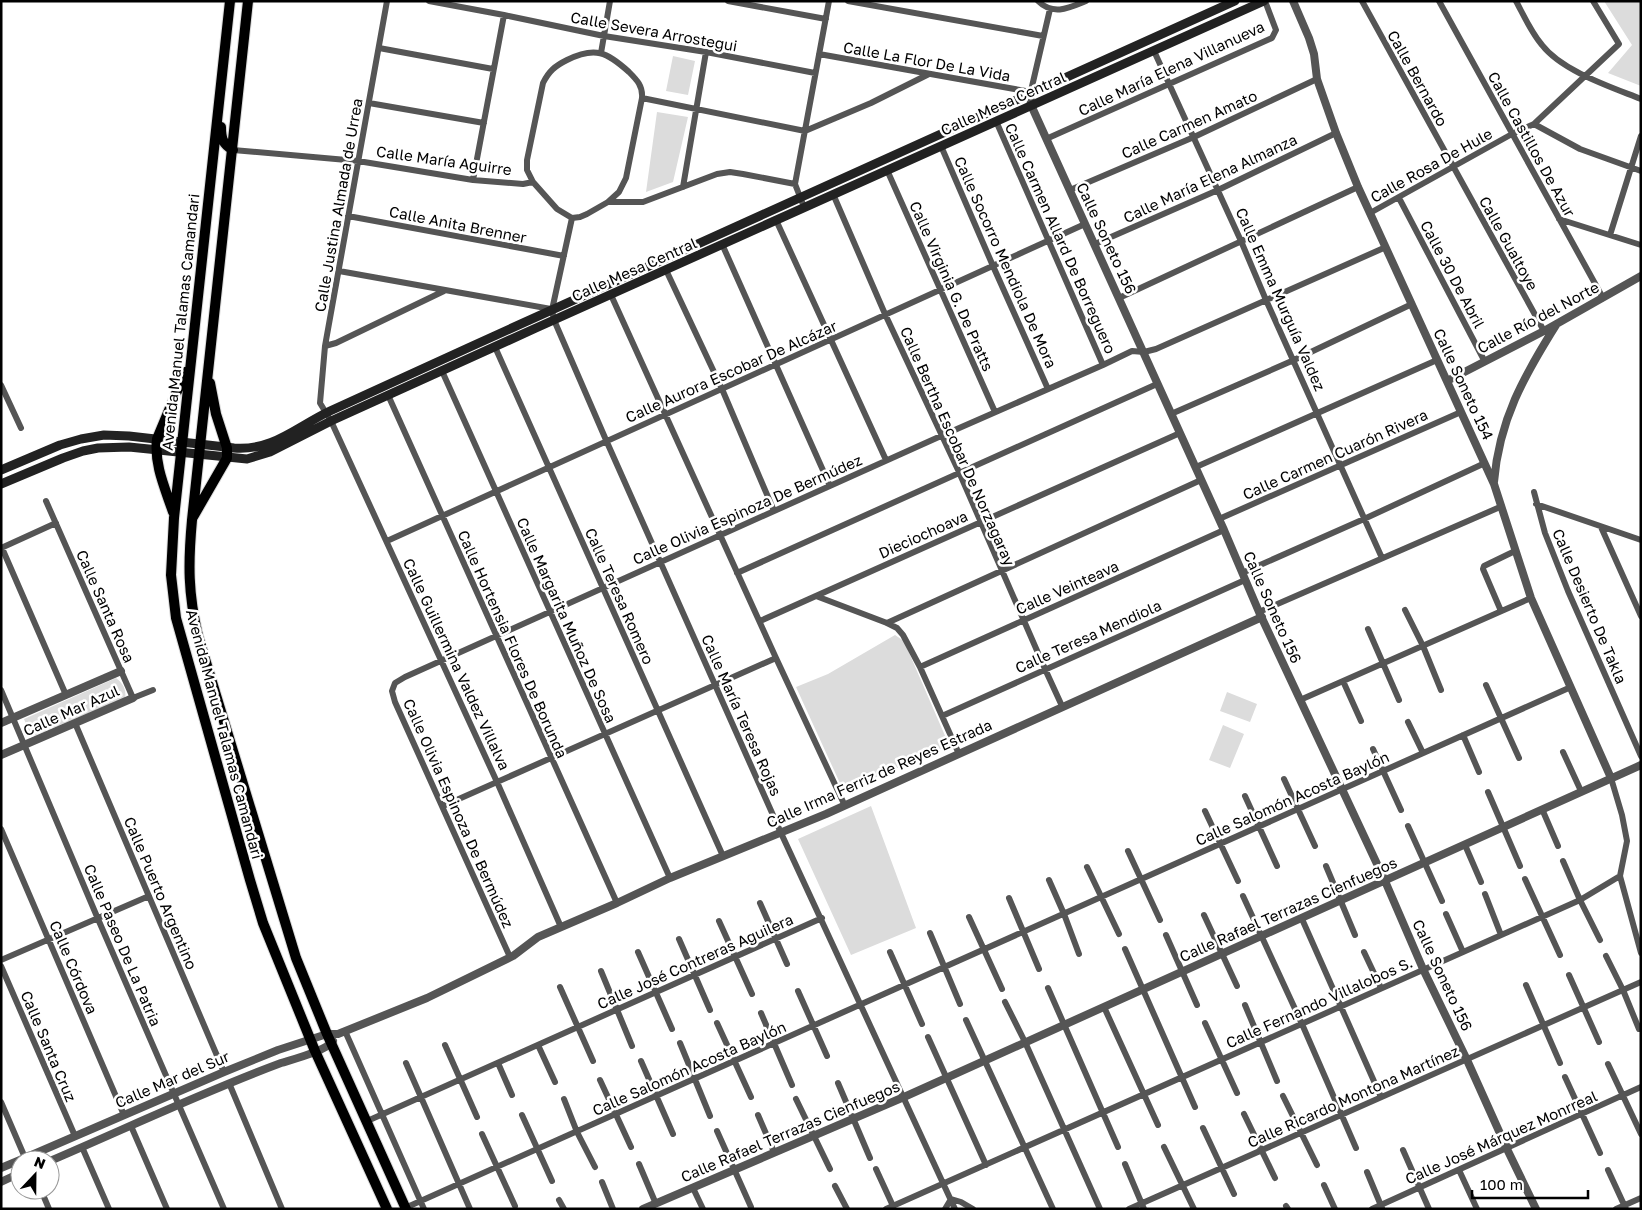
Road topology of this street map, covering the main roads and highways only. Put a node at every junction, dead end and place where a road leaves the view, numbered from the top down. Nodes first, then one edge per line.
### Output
1 (230, 1) edge
2 (248, 1) edge
3 (1235, 1) edge
4 (1264, 1) edge
5 (220, 96) junction
6 (233, 150) junction
7 (190, 360) junction
8 (208, 362) junction
9 (81, 439) junction
10 (157, 444) junction
11 (181, 447) junction
12 (199, 450) junction
13 (83, 451) junction
14 (227, 453) junction
15 (1, 470) edge
16 (1, 484) edge
17 (174, 518) junction
18 (192, 520) junction
19 (405, 1208) edge
20 (387, 1209) edge

1 - 5 main road, Avenida Manuel Talamas Camandari
2 - 6 main road, Avenida Manuel Talamas Camandari
3 - 14 main road, Calle Mesa Central
4 - 14 main road, Calle Mesa Central
5 - 6 main road
5 - 7 main road, Avenida Manuel Talamas Camandari
6 - 8 main road, Avenida Manuel Talamas Camandari
7 - 10 main road
7 - 11 main road, Avenida Manuel Talamas Camandari
8 - 12 main road, Avenida Manuel Talamas Camandari
8 - 14 main road
9 - 10 main road, Calle Mesa Central
9 - 13 main road
9 - 15 main road, Calle Mesa Central
10 - 11 main road, Calle Mesa Central
10 - 13 main road, Calle Mesa Central
10 - 17 main road
11 - 12 main road, Calle Mesa Central
11 - 17 main road, Avenida Manuel Talamas Camandari
12 - 14 main road, Calle Mesa Central
12 - 18 main road, Avenida Manuel Talamas Camandari
13 - 16 main road, Calle Mesa Central
14 - 18 main road
17 - 20 main road, Avenida Manuel Talamas Camandari
18 - 19 main road, Avenida Manuel Talamas Camandari

